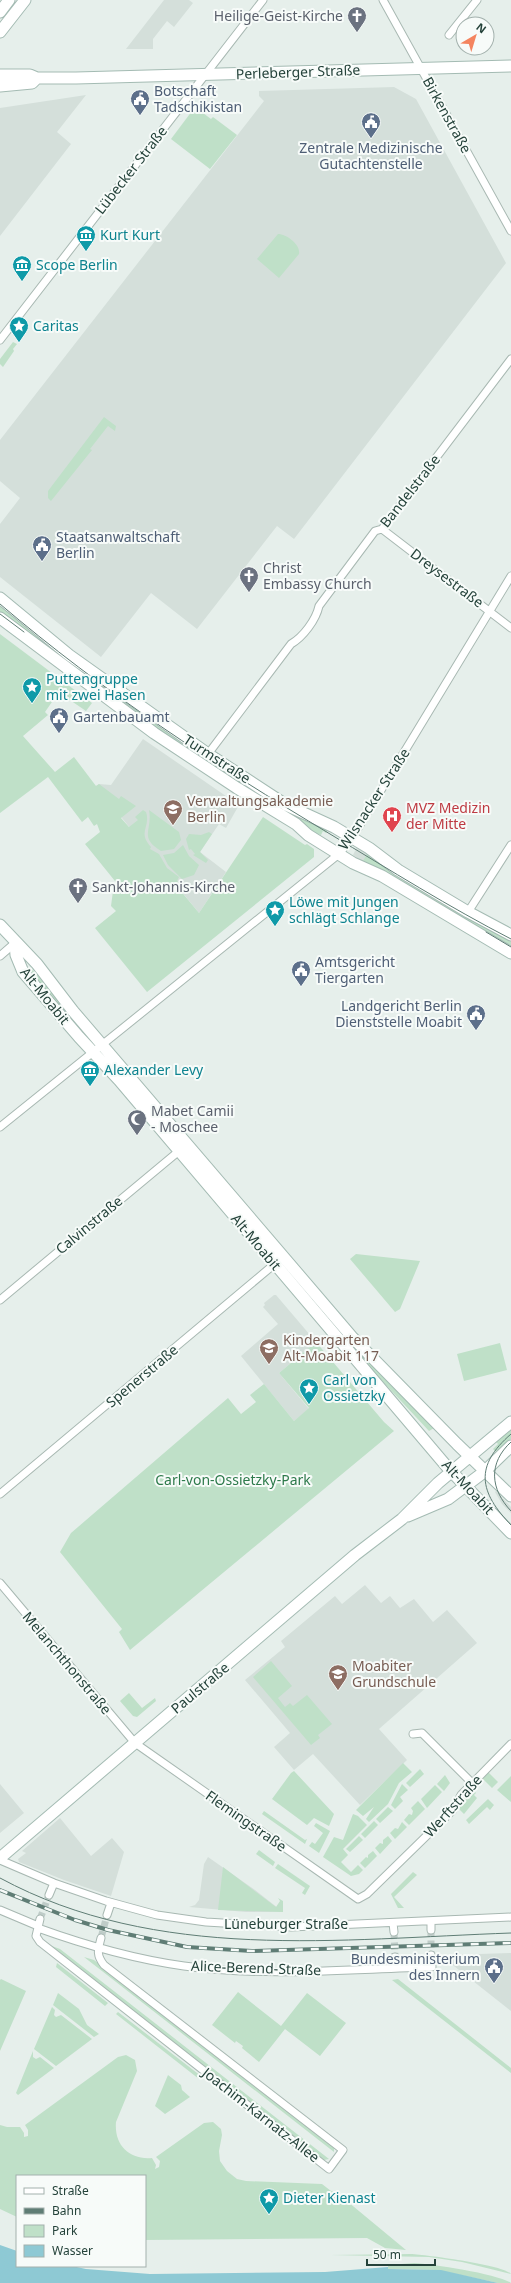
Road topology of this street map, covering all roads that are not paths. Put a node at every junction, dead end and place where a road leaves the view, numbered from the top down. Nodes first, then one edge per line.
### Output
1 (9, 0) edge
2 (25, 0) edge
3 (263, 0) edge
4 (383, 0) edge
5 (477, 0) edge
6 (0, 12) edge
7 (0, 32) edge
8 (449, 35) dead end
9 (511, 66) edge
10 (421, 68) junction
11 (205, 74) junction
12 (0, 75) edge
13 (37, 78) junction
14 (0, 86) edge
15 (511, 231) edge
16 (0, 340) edge
17 (511, 359) edge
18 (382, 529) junction
19 (511, 576) edge
20 (0, 598) edge
21 (490, 612) junction
22 (0, 618) edge
23 (511, 628) edge
24 (208, 754) junction
25 (352, 838) junction
26 (511, 845) edge
27 (339, 854) junction
28 (468, 912) junction
29 (0, 925) edge
30 (511, 935) edge
31 (15, 943) junction
32 (511, 953) edge
33 (0, 956) edge
34 (102, 1044) junction
35 (92, 1052) junction
36 (0, 1126) edge
37 (179, 1151) junction
38 (284, 1257) junction
39 (275, 1264) junction
40 (0, 1300) edge
41 (511, 1422) edge
42 (511, 1446) edge
43 (470, 1457) junction
44 (453, 1472) junction
45 (484, 1472) junction
46 (465, 1486) junction
47 (0, 1494) edge
48 (511, 1496) edge
49 (402, 1519) junction
50 (511, 1534) edge
51 (0, 1583) edge
52 (413, 1734) dead end
53 (135, 1743) junction
54 (511, 1744) edge
55 (472, 1783) junction
56 (0, 1859) edge
57 (54, 1883) junction
58 (49, 1896) tunnel mouth
59 (358, 1899) joint
60 (111, 1903) junction
61 (0, 1910) edge
62 (107, 1914) tunnel mouth
63 (511, 1917) edge
64 (431, 1921) junction
65 (394, 1923) junction
66 (39, 1924) junction
67 (431, 1930) tunnel mouth
68 (394, 1932) tunnel mouth
69 (101, 1938) tunnel mouth
70 (98, 1948) junction
71 (431, 1956) tunnel mouth
72 (395, 1957) tunnel mouth
73 (396, 1968) junction

1 - 6 main road
2 - 7 main road
3 - 11 street, Lübecker Straße
4 - 10 street, Birkenstraße
5 - 8 street
9 - 10 main road, Perleberger Straße
10 - 11 main road, Perleberger Straße
10 - 15 street, Birkenstraße
11 - 13 main road, Perleberger Straße
11 - 16 street, Lübecker Straße
12 - 13 main road, Perleberger Straße
13 - 14 main road, Perleberger Straße
17 - 18 street, Bandelstraße
18 - 21 street, Dreysestraße
18 - 24 street, Bandelstraße
19 - 21 street, Wilsnacker Straße
20 - 24 main road, Turmstraße
21 - 23 street, Dreysestraße
21 - 25 street, Wilsnacker Straße
22 - 27 main road, Turmstraße
24 - 25 main road, Turmstraße
25 - 27 street, Wilsnacker Straße
25 - 28 main road, Turmstraße
26 - 28 street
27 - 32 main road, Turmstraße
27 - 34 street, Wilsnacker Straße
28 - 30 main road, Turmstraße
29 - 31 main road, Alt-Moabit
31 - 33 street
31 - 34 main road, Alt-Moabit
31 - 35 main road, Alt-Moabit
34 - 35 street, Wilsnacker Straße
34 - 38 main road, Alt-Moabit
35 - 36 street, Wilsnacker Straße
35 - 37 main road, Alt-Moabit
37 - 39 main road, Alt-Moabit
37 - 40 street, Calvinstraße
38 - 39 street, Spenerstraße
38 - 43 main road, Alt-Moabit
39 - 44 main road, Alt-Moabit
39 - 47 street, Spenerstraße
41 - 43 main road, Paulstraße
42 - 45 main road, Paulstraße
43 - 44 main road, Paulstraße
43 - 45 main road, Alt-Moabit
44 - 46 main road, Alt-Moabit
44 - 49 main road, Paulstraße
45 - 46 main road, Paulstraße
45 - 48 main road, Alt-Moabit
46 - 49 main road, Paulstraße
46 - 50 main road, Alt-Moabit
49 - 53 main road, Paulstraße
51 - 53 street, Melanchthonstraße
52 - 55 street
53 - 56 main road, Paulstraße
53 - 59 street, Flemingstraße
54 - 55 street, Werftstraße
55 - 59 street, Werftstraße
56 - 57 street, Lüneburger Straße
57 - 58 street
57 - 60 street, Lüneburger Straße
60 - 62 street
60 - 65 street, Lüneburger Straße
61 - 66 street
63 - 64 street, Lüneburger Straße
64 - 65 street, Lüneburger Straße
64 - 67 street
65 - 68 street
66 - 70 street, Alice-Berend-Straße
66 - 70 street, Joachim-Karnatz-Allee
69 - 70 street
70 - 73 street, Alice-Berend-Straße
71 - 73 street, Alice-Berend-Straße
72 - 73 street

